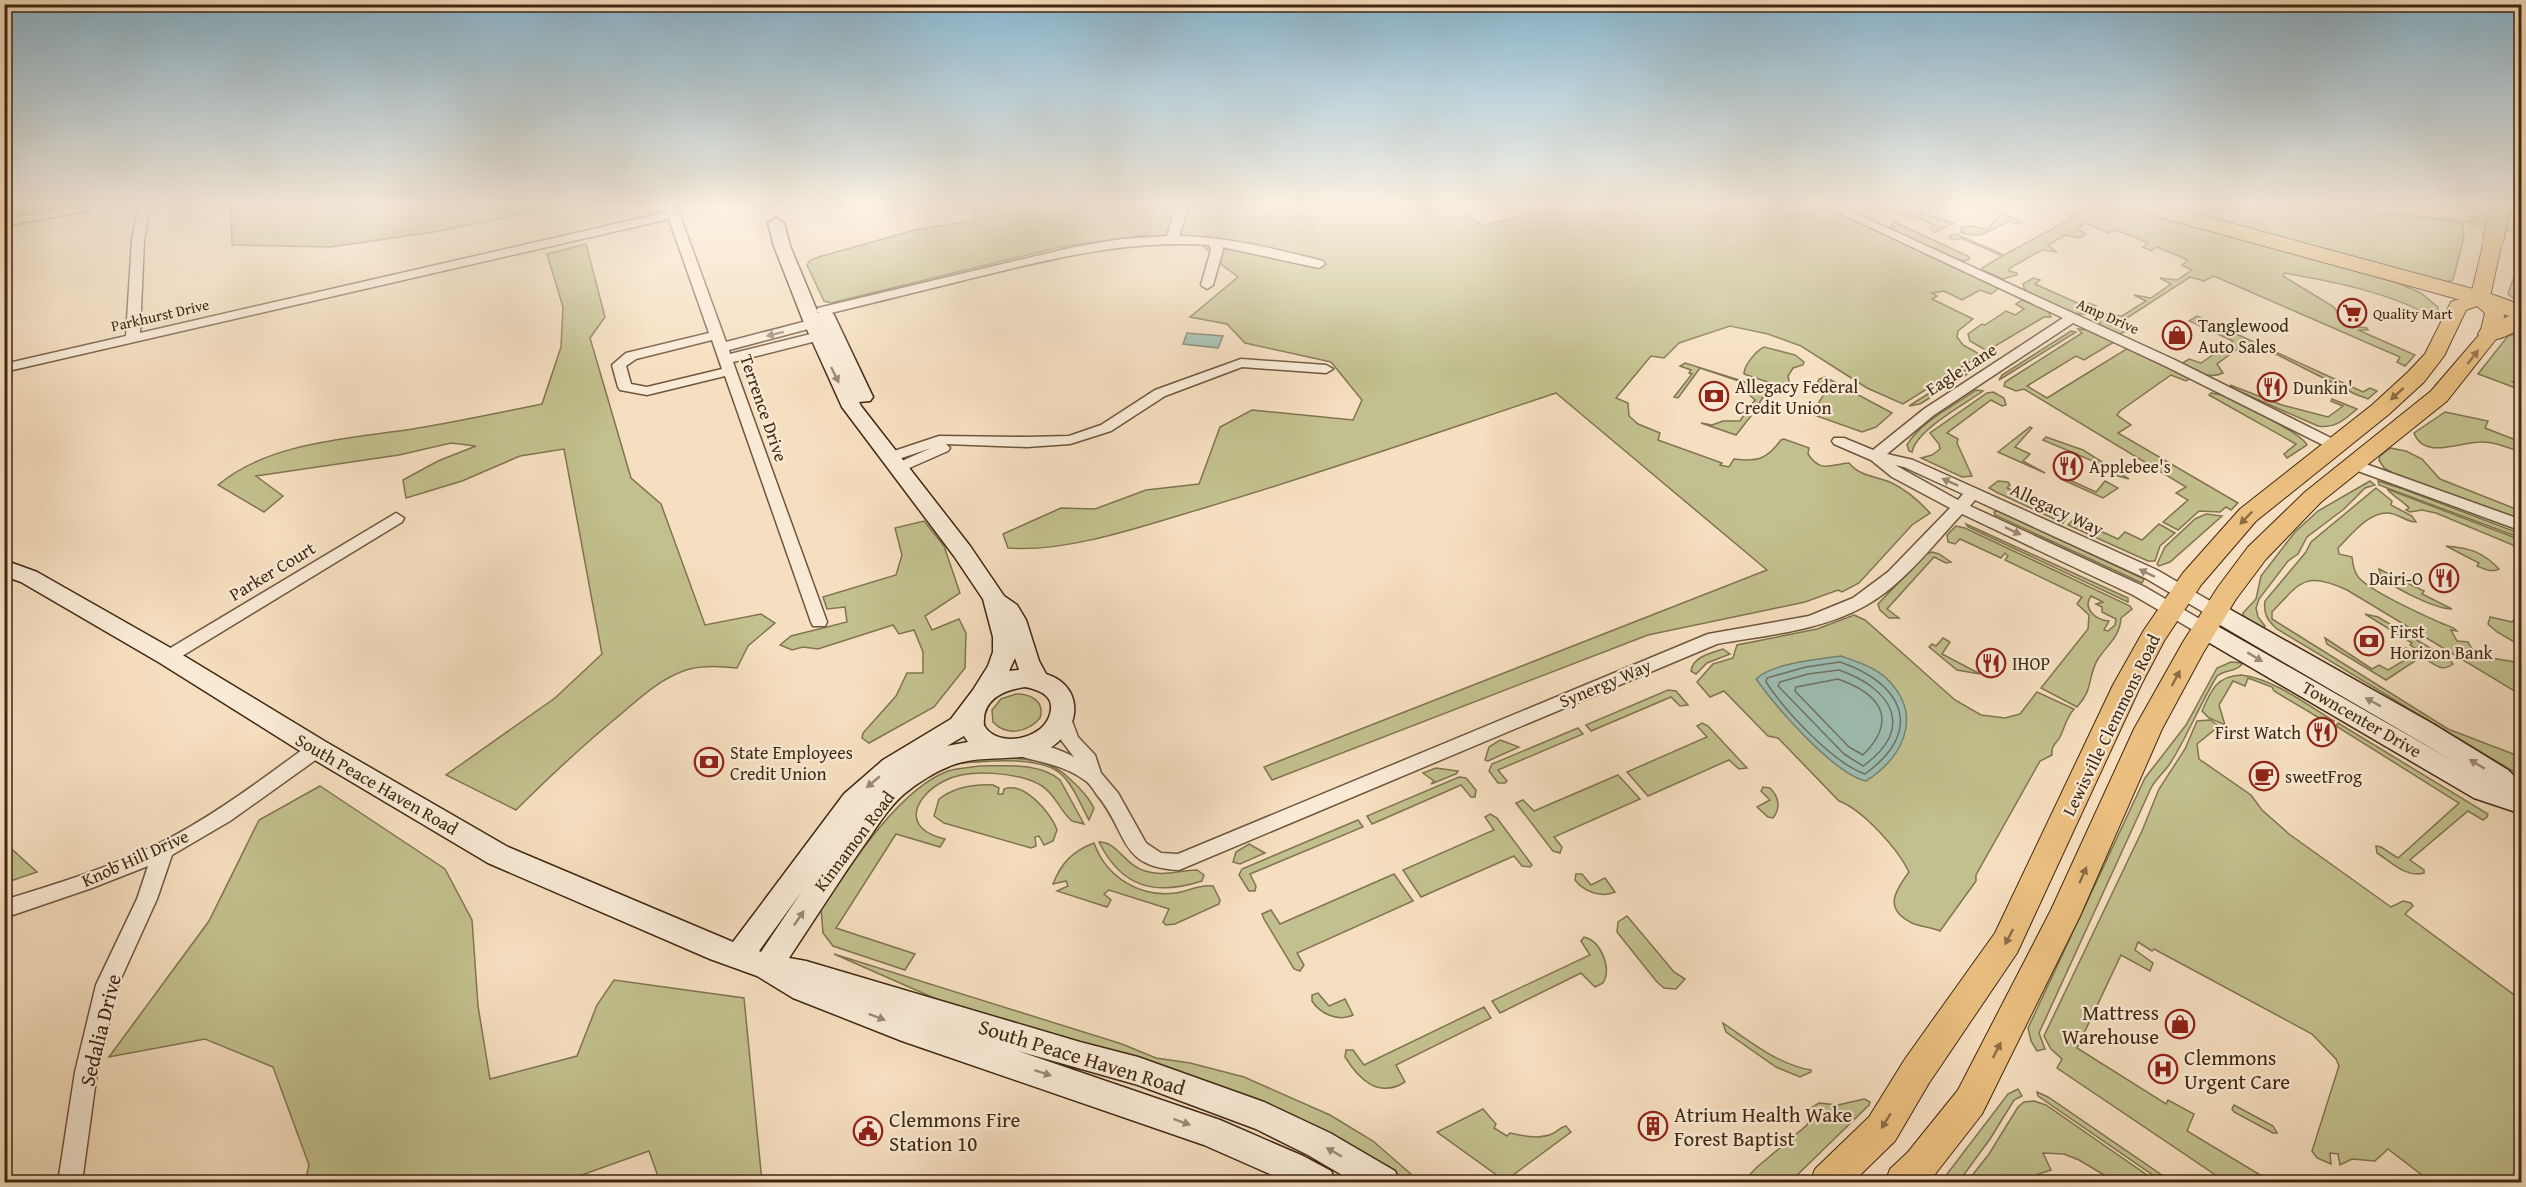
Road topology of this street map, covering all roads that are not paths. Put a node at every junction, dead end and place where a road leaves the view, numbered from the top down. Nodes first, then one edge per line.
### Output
1 (137, 262) edge
2 (454, 262) edge
3 (691, 262) edge
4 (791, 262) edge
5 (1027, 262) edge
6 (1213, 262) edge
7 (1313, 262) edge
8 (1952, 262) edge
9 (2346, 262) edge
10 (2354, 262) edge
11 (2488, 262) edge
12 (1319, 264) dead end
13 (1207, 285) dead end
14 (2480, 298) junction
15 (2522, 313) edge
16 (2455, 314) junction
17 (2072, 318) junction
18 (2522, 319) edge
19 (823, 324) junction
20 (2490, 333) junction
21 (133, 338) junction
22 (724, 353) junction
23 (4, 368) edge
24 (1326, 369) dead end
25 (1839, 441) dead end
26 (2334, 445) junction
27 (1875, 456) junction
28 (891, 458) junction
29 (2352, 464) junction
30 (1973, 493) junction
31 (1960, 507) junction
32 (396, 519) dead end
33 (2522, 526) edge
34 (4, 567) edge
35 (994, 598) junction
36 (2176, 601) junction
37 (2210, 620) junction
38 (819, 622) dead end
39 (168, 657) junction
40 (1037, 679) junction
41 (978, 702) junction
42 (1063, 718) junction
43 (1009, 748) junction
44 (317, 749) junction
45 (1093, 776) junction
46 (2522, 802) edge
47 (164, 850) junction
48 (4, 909) edge
49 (739, 956) junction
50 (767, 967) junction
51 (70, 1182) edge
52 (1320, 1182) edge
53 (1384, 1182) edge
54 (1828, 1182) edge
55 (1903, 1182) edge

1 - 21 street
2 - 21 street, Parkhurst Drive
3 - 22 street, Terrence Drive
4 - 19 main road, Kinnamon Road
5 - 19 street
6 - 13 street
7 - 12 street
8 - 17 street, Amp Drive
9 - 16 highway
10 - 14 highway
11 - 14 main road, bridge
14 - 15 highway
14 - 16 main road
14 - 20 main road
16 -> 26 main road, Lewisville Clemmons Road
17 - 26 street, Amp Drive
17 - 27 street, Eagle Lane
18 - 20 highway
19 - 22 street
19 - 28 main road, Kinnamon Road
29 -> 20 main road, Lewisville Clemmons Road
21 - 23 street, Parkhurst Drive
22 - 22 street
22 - 38 street, Terrence Drive
24 - 28 street
25 - 27 street, Allegacy Way
26 -> 36 main road, Lewisville Clemmons Road
30 -> 27 street, Allegacy Way
27 - 31 street, Allegacy Way
28 - 35 main road, Kinnamon Road
29 - 33 street
29 - 37 main road, Lewisville Clemmons Road
30 - 31 street, Synergy Way
36 -> 30 street, Allegacy Way
31 -> 36 street, Allegacy Way
31 - 45 street, Synergy Way
32 - 39 street, Parker Court
34 - 39 main road, South Peace Haven Road
35 - 40 main road, Kinnamon Road
35 - 41 main road, Kinnamon Road
36 - 37 street, Allegacy Way
36 -> 54 main road, Lewisville Clemmons Road
37 - 46 main road, Towncenter Drive
55 -> 37 main road, Lewisville Clemmons Road
39 - 44 main road, South Peace Haven Road
40 - 41 main road, Kinnamon Road
40 - 42 main road
41 - 43 main road
41 -> 49 main road, Kinnamon Road
42 - 43 main road, Kinnamon Road
42 - 45 street
43 - 45 street
50 -> 43 main road, Kinnamon Road
44 - 47 street, Knob Hill Drive
44 - 49 main road, South Peace Haven Road
47 - 48 street, Knob Hill Drive
47 - 51 street, Sedalia Drive
49 - 50 main road, South Peace Haven Road
50 -> 52 main road, South Peace Haven Road
53 -> 50 main road, South Peace Haven Road

